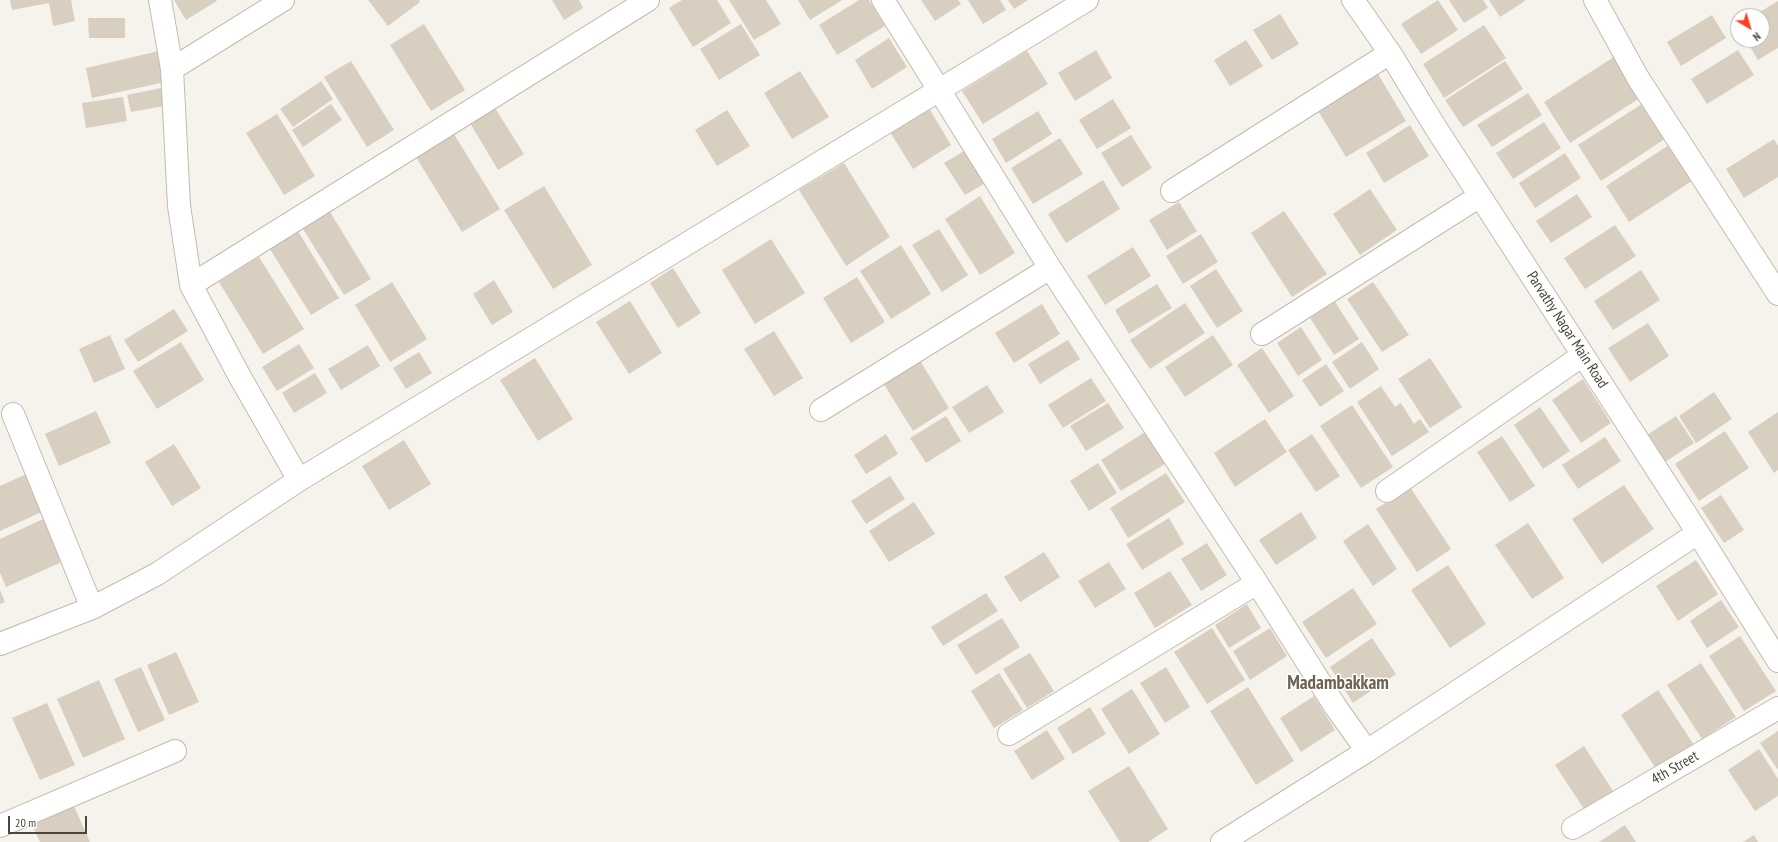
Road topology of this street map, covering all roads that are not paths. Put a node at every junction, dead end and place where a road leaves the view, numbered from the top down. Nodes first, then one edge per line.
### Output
1 (160, 0) edge
2 (283, 0) edge
3 (648, 0) edge
4 (883, 0) edge
5 (1087, 0) edge
6 (1353, 0) edge
7 (1595, 0) edge
8 (1390, 53) junction
9 (172, 69) junction
10 (939, 91) junction
11 (1172, 191) dead end
12 (1480, 196) junction
13 (1050, 268) junction
14 (191, 285) junction
15 (1778, 294) edge
16 (1262, 334) dead end
17 (1583, 355) junction
18 (822, 410) dead end
19 (13, 414) dead end
20 (299, 480) junction
21 (1387, 491) dead end
22 (1698, 533) junction
23 (1257, 583) junction
24 (92, 608) junction
25 (0, 644) edge
26 (1778, 661) edge
27 (1778, 708) edge
28 (1009, 734) dead end
29 (175, 751) dead end
30 (1367, 751) junction
31 (0, 826) edge
32 (1573, 828) dead end
33 (1222, 842) edge

1 - 9 street
2 - 9 street
3 - 14 street
4 - 10 street
5 - 10 street
6 - 8 street, Parvathy Nagar Main Road
7 - 15 street
8 - 11 street
8 - 12 street, Parvathy Nagar Main Road
9 - 14 street
10 - 13 street
10 - 20 street
12 - 16 street
12 - 17 street, Parvathy Nagar Main Road
13 - 18 street
13 - 23 street
14 - 20 street
17 - 21 street
17 - 22 street, Parvathy Nagar Main Road
19 - 24 street
20 - 24 street
22 - 26 street, Parvathy Nagar Main Road
22 - 30 street
23 - 28 street
23 - 30 street
24 - 25 street
27 - 32 street, 4th Street
29 - 31 street
30 - 33 street

